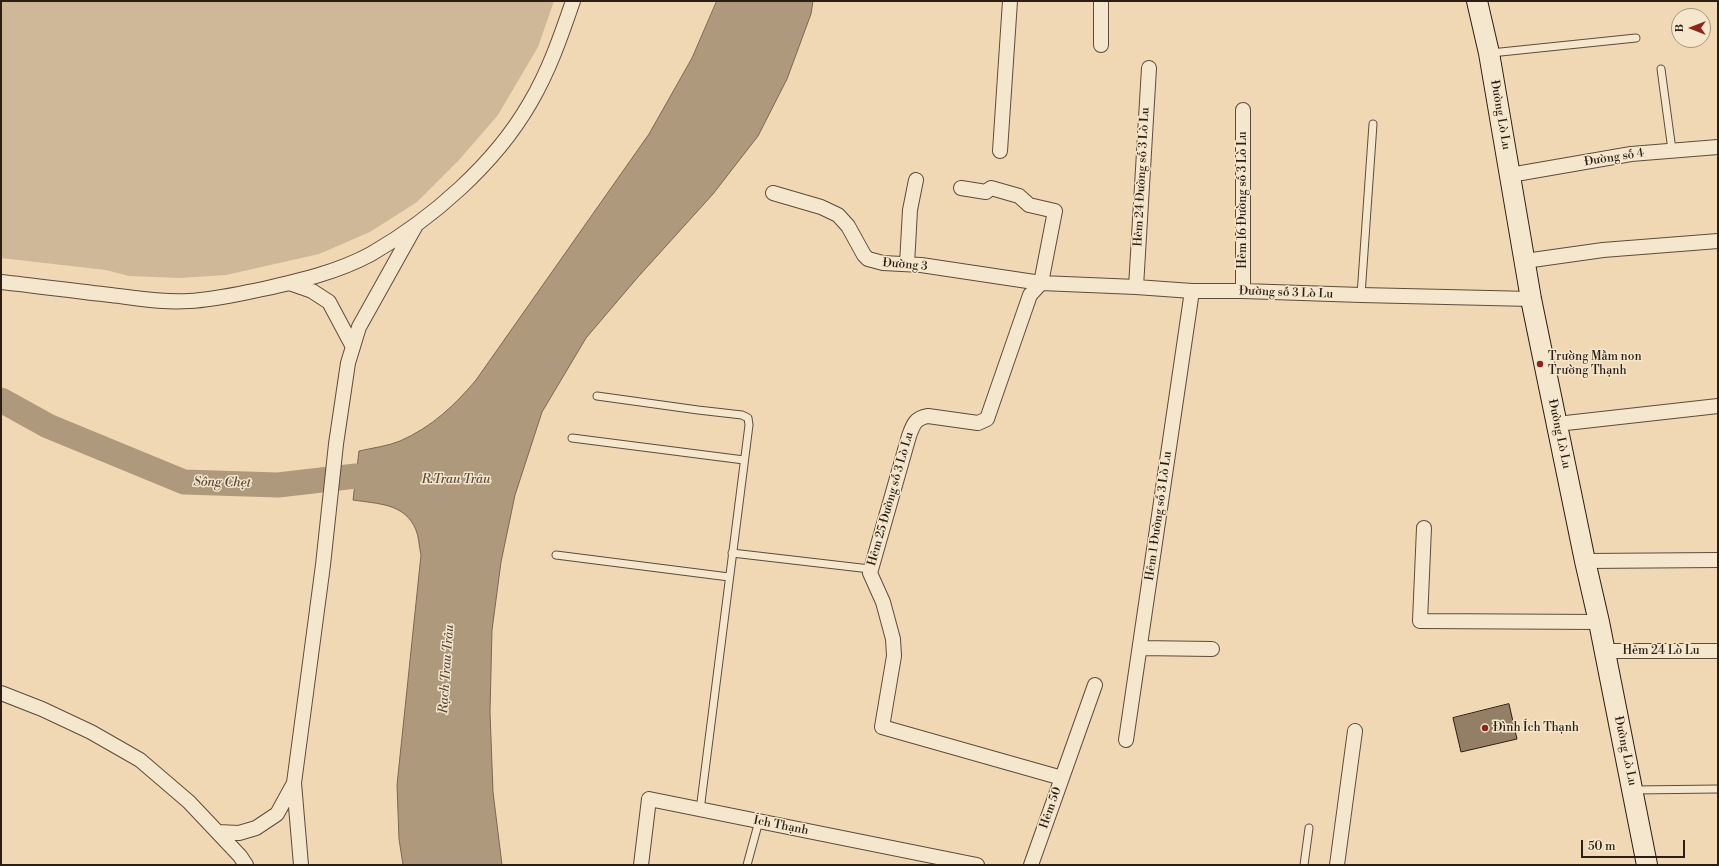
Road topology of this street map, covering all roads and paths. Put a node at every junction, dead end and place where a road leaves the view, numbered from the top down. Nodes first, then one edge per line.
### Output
1 (573, 1) edge
2 (1010, 1) edge
3 (1101, 1) edge
4 (1477, 1) edge
5 (1636, 38) dead end
6 (1101, 46) dead end
7 (1489, 53) junction
8 (1149, 68) dead end
9 (1661, 69) dead end
10 (1243, 110) dead end
11 (1373, 124) dead end
12 (1718, 147) edge
13 (1672, 150) junction
14 (1000, 151) dead end
15 (1510, 175) junction
16 (916, 180) dead end
17 (961, 188) dead end
18 (772, 193) dead end
19 (417, 223) junction
20 (1718, 241) edge
21 (1525, 261) junction
22 (907, 264) junction
23 (1, 282) edge
24 (289, 283) junction
25 (1041, 283) junction
26 (1136, 287) junction
27 (1192, 291) junction
28 (1243, 291) junction
29 (1361, 295) junction
30 (1531, 299) junction
31 (353, 347) junction
32 (597, 396) dead end
33 (1718, 406) edge
34 (1557, 424) junction
35 (572, 438) dead end
36 (744, 460) junction
37 (1424, 528) dead end
38 (732, 553) junction
39 (556, 555) dead end
40 (1718, 560) edge
41 (1585, 561) junction
42 (870, 569) junction
43 (729, 577) junction
44 (1599, 622) junction
45 (1140, 648) junction
46 (1212, 649) dead end
47 (1604, 651) junction
48 (1718, 651) edge
49 (1095, 685) dead end
50 (1, 693) edge
51 (1355, 731) dead end
52 (1126, 740) dead end
53 (1062, 778) junction
54 (294, 783) junction
55 (1718, 789) edge
56 (1633, 790) junction
57 (700, 810) junction
58 (759, 821) junction
59 (1309, 828) dead end
60 (218, 832) junction
61 (246, 865) edge
62 (301, 865) edge
63 (641, 865) edge
64 (747, 865) edge
65 (977, 865) edge
66 (1031, 865) edge
67 (1304, 865) edge
68 (1337, 865) edge
69 (1647, 865) edge

1 - 19 street
2 - 14 street
3 - 6 street
4 - 7 street, Đường Lò Lu
5 - 7 lane
7 - 15 street, Đường Lò Lu
8 - 26 street, Hẻm 24 Đường số 3 Lò Lu
9 - 13 lane
10 - 28 street, Hẻm 16 Đường số 3 Lò Lu
11 - 29 lane
12 - 13 street, Đường số 4
13 - 15 street, Đường số 4
15 - 21 street, Đường Lò Lu
16 - 22 street
17 - 25 street
18 - 22 street, Đường 3
19 - 24 street
19 - 31 street
20 - 21 street
21 - 30 street, Đường Lò Lu
22 - 25 street, Đường 3
23 - 24 street
24 - 31 street
25 - 26 street, Đường số 3 Lò Lu
25 - 42 street, Hẻm 25 Đường số 3 Lò Lu
26 - 27 street, Đường số 3 Lò Lu
27 - 28 street, Đường số 3 Lò Lu
27 - 45 street, Hẻm 1 Đường số 3 Lò Lu
28 - 29 street, Đường số 3 Lò Lu
29 - 30 street, Đường số 3 Lò Lu
30 - 34 street, Đường Lò Lu
31 - 54 street
32 - 36 lane
33 - 34 street
34 - 41 street, Đường Lò Lu
35 - 36 lane
36 - 38 lane
37 - 44 street
38 - 42 lane
38 - 43 lane
39 - 43 lane
40 - 41 street
41 - 44 street, Đường Lò Lu
42 - 53 street, Hẻm 25 Đường số 3 Lò Lu
43 - 57 lane
44 - 47 street, Đường Lò Lu
45 - 46 street
45 - 52 street, Hẻm 1 Đường số 3 Lò Lu
47 - 48 street, Hẻm 24 Lò Lu
47 - 56 street, Đường Lò Lu
49 - 53 street, Hẻm 50
50 - 60 street
51 - 68 street
53 - 66 street, Hẻm 50
54 - 60 street
54 - 62 street
55 - 56 lane
56 - 69 street, Đường Lò Lu
57 - 58 street, Ích Thạnh
57 - 63 street, Ích Thạnh
58 - 64 lane
58 - 65 street, Ích Thạnh
59 - 67 lane
60 - 61 street

